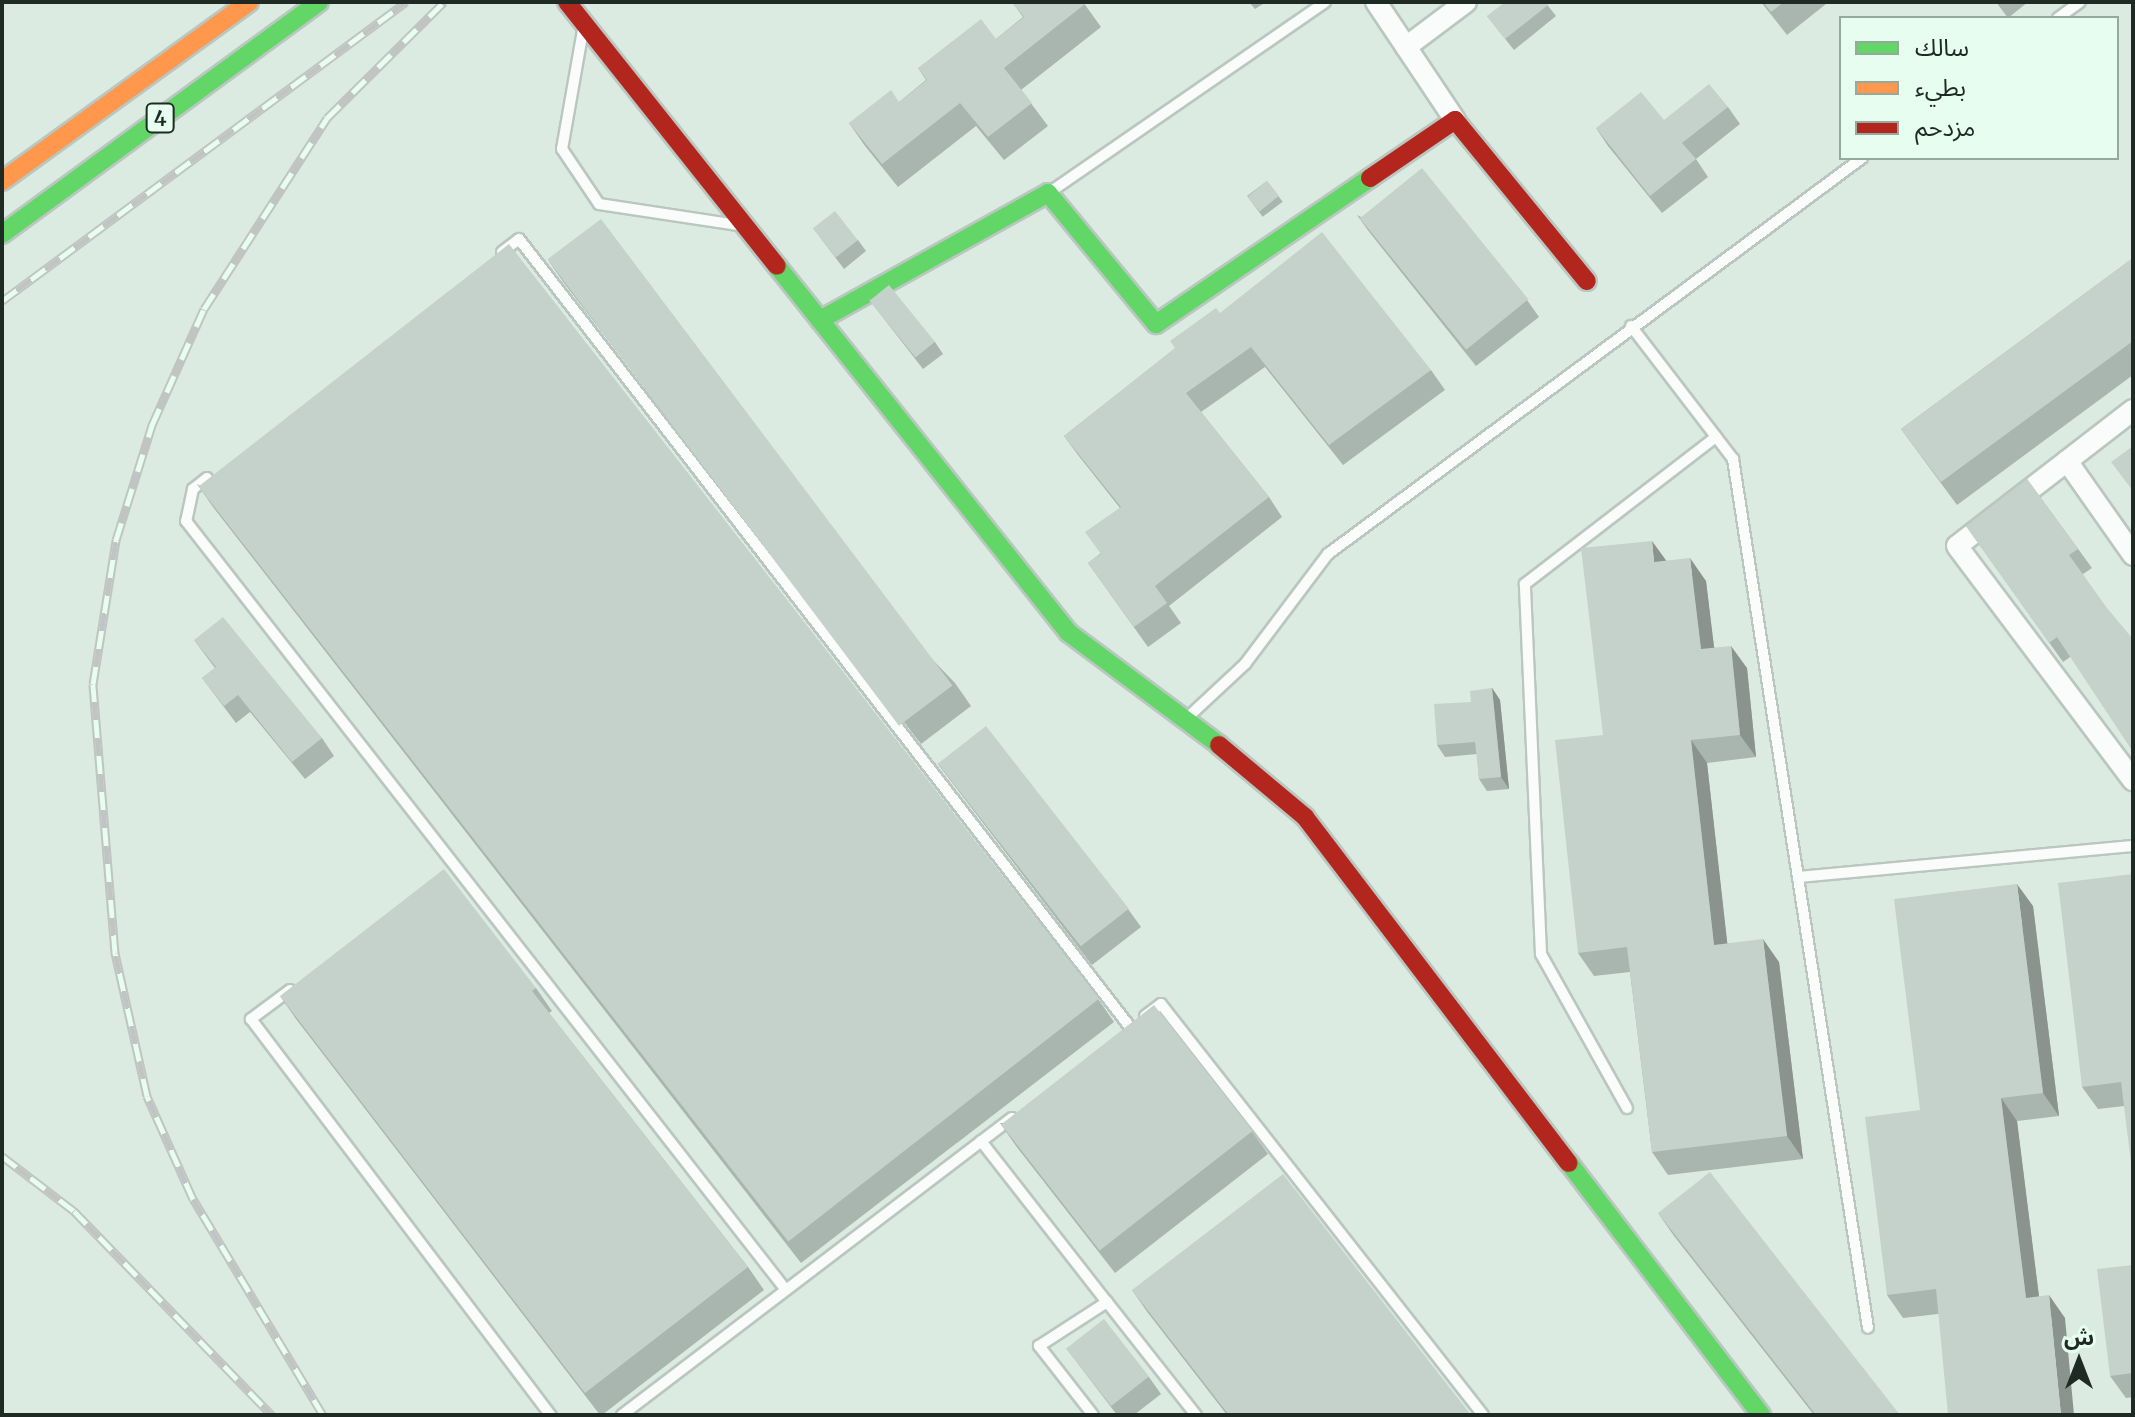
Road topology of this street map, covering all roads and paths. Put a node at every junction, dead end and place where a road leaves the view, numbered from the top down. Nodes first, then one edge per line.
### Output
1 (249, 2) edge
2 (319, 2) edge
3 (567, 2) edge
4 (1325, 2) edge
5 (1376, 2) edge
6 (1466, 2) edge
7 (2080, 2) edge
8 (2061, 16) edge
9 (585, 24) junction
10 (1406, 47) junction
11 (1455, 120) junction
12 (1859, 160) edge
13 (2, 181) edge
14 (1048, 193) junction
15 (746, 226) junction
16 (2, 234) edge
17 (494, 258) edge
18 (1587, 281) dead end
19 (820, 320) junction
20 (1631, 326) junction
21 (2133, 410) edge
22 (1716, 437) junction
23 (2067, 461) junction
24 (218, 470) edge
25 (2133, 555) edge
26 (1184, 720) junction
27 (2133, 780) edge
28 (2133, 846) edge
29 (457, 869) junction
30 (1798, 877) junction
31 (444, 878) edge
32 (302, 981) edge
33 (1130, 1027) junction
34 (1118, 1037) edge
35 (1627, 1108) dead end
36 (1018, 1112) edge
37 (981, 1141) junction
38 (786, 1290) junction
39 (1107, 1302) junction
40 (1868, 1328) dead end
41 (551, 1415) edge
42 (622, 1415) edge
43 (1093, 1415) edge
44 (1196, 1415) edge
45 (1483, 1415) edge
46 (1761, 1415) edge

1 - 13 street, 4
2 - 16 street, 4
3 - 9 street
4 - 14 lane
5 - 10 street
6 - 10 street
7 - 8 lane
9 - 15 street
9 - 15 lane
10 - 11 street
11 - 14 street
11 - 18 street
12 - 20 lane
14 - 19 street
15 - 19 street
17 - 33 lane
19 - 26 street
20 - 22 lane
20 - 26 lane
21 - 23 street
22 - 30 lane
22 - 35 lane
23 - 25 street
23 - 27 street
24 - 29 lane
26 - 46 street
28 - 30 lane
29 - 31 lane
29 - 38 lane
30 - 40 lane
32 - 41 lane
33 - 34 lane
33 - 45 lane
36 - 37 lane
37 - 38 lane
37 - 39 lane
38 - 42 lane
39 - 43 lane
39 - 44 lane

